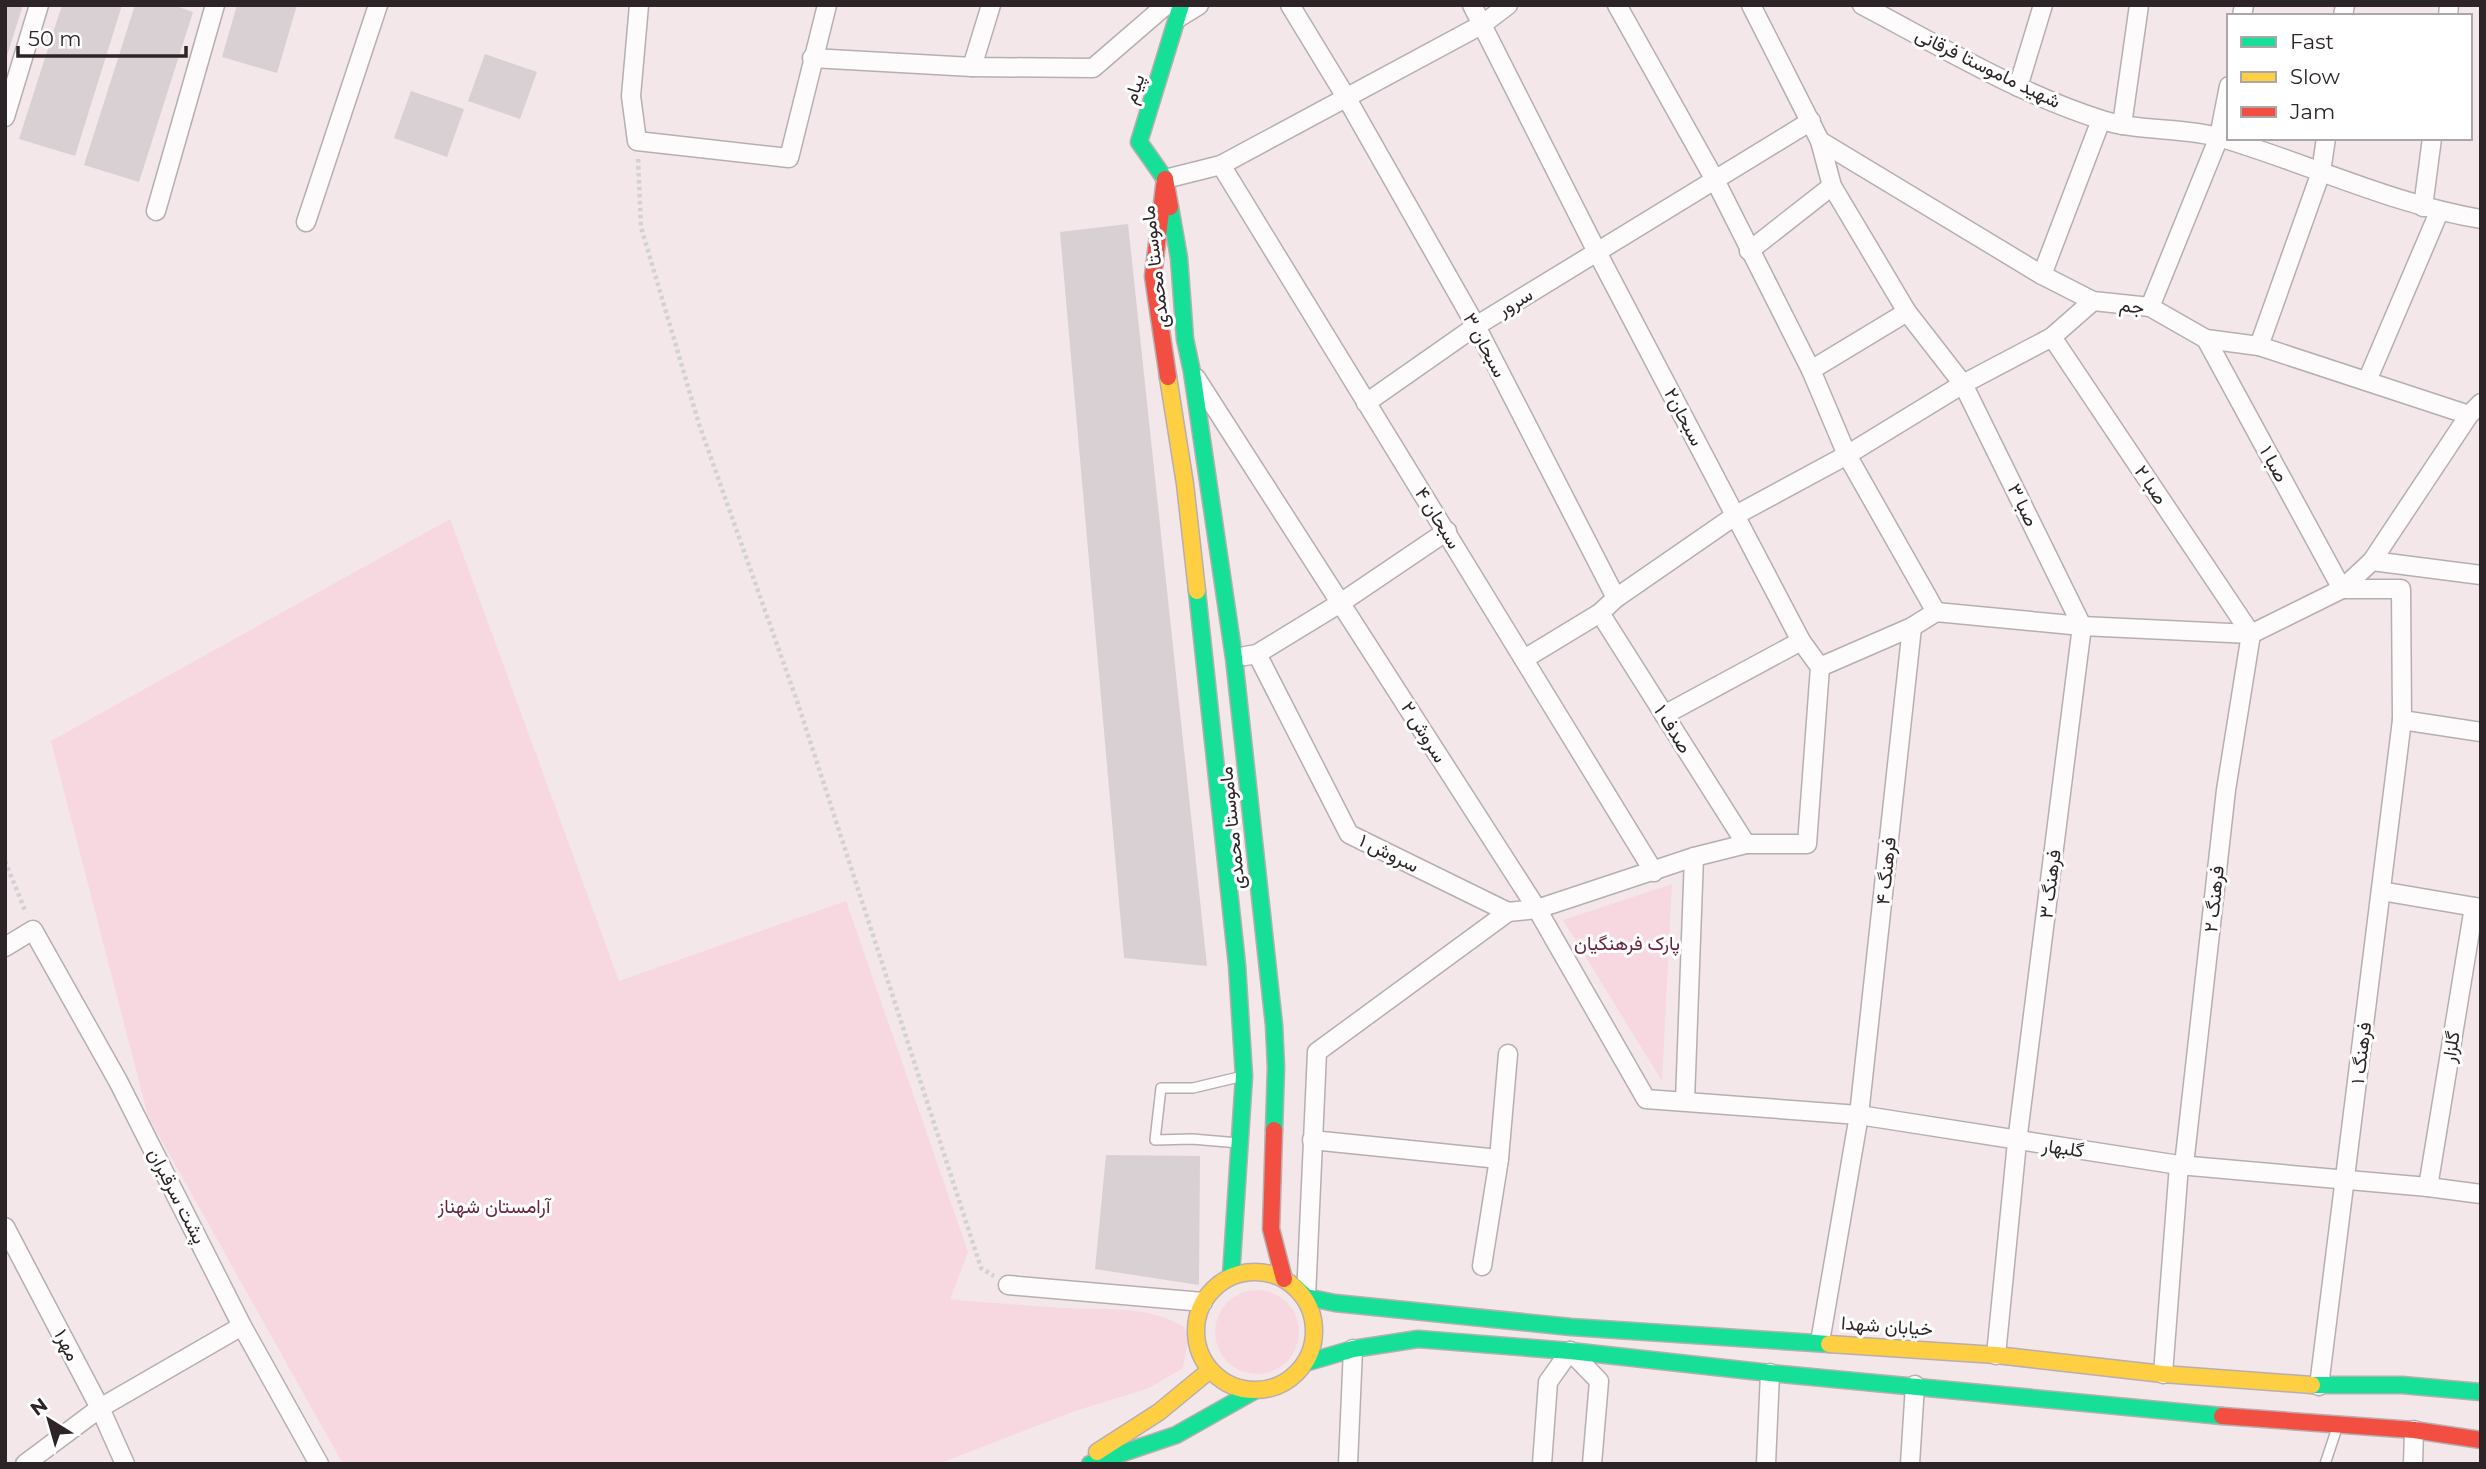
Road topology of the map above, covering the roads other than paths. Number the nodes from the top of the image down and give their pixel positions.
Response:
1 (39, 5) edge
2 (215, 5) edge
3 (378, 5) edge
4 (639, 5) edge
5 (827, 5) edge
6 (991, 5) edge
7 (1199, 5) edge
8 (1290, 5) edge
9 (1472, 5) edge
10 (1508, 5) edge
11 (1617, 5) edge
12 (1751, 5) edge
13 (1862, 5) edge
14 (2043, 5) edge
15 (2139, 5) edge
16 (1175, 10) edge
17 (1483, 24) junction
18 (812, 58) junction
19 (972, 67) junction
20 (2018, 87) junction
21 (8, 94) edge
22 (2227, 96) edge
23 (1346, 97) junction
24 (5, 117) edge
25 (2101, 120) junction
26 (1811, 121) junction
27 (2122, 125) junction
28 (2219, 137) junction
29 (2227, 140) edge
30 (2228, 140) edge
31 (2326, 140) edge
32 (2432, 140) edge
33 (1820, 141) junction
34 (1221, 165) junction
35 (2321, 172) junction
36 (1166, 179) junction
37 (1715, 180) junction
38 (1832, 186) junction
39 (2431, 209) junction
40 (156, 211) dead end
41 (2481, 219) edge
42 (306, 222) dead end
43 (1749, 251) junction
44 (1597, 252) junction
45 (2042, 275) junction
46 (2092, 301) junction
47 (2150, 307) junction
48 (1908, 312) junction
49 (1476, 326) junction
50 (2052, 337) junction
51 (2206, 338) junction
52 (2259, 346) junction
53 (1811, 370) junction
54 (1192, 372) junction
55 (2367, 381) junction
56 (1963, 384) junction
57 (1366, 403) junction
58 (2475, 409) edge
59 (1847, 455) junction
60 (1736, 515) junction
61 (1447, 531) junction
62 (2372, 561) junction
63 (2481, 575) edge
64 (2343, 589) junction
65 (1616, 598) junction
66 (1342, 602) junction
67 (1936, 612) junction
68 (1600, 613) junction
69 (2082, 626) junction
70 (1912, 627) junction
71 (2251, 634) junction
72 (1801, 641) junction
73 (1258, 654) junction
74 (1234, 658) junction
75 (1524, 659) junction
76 (1820, 667) junction
77 (1664, 715) junction
78 (2402, 720) junction
79 (2481, 732) edge
80 (1746, 844) junction
81 (1694, 858) junction
82 (1654, 872) junction
83 (2381, 891) junction
84 (2478, 908) edge
85 (1537, 909) junction
86 (1508, 912) junction
87 (5, 947) edge
88 (1508, 1054) dead end
89 (1244, 1076) junction
90 (1646, 1098) joint
91 (1685, 1101) junction
92 (1859, 1115) junction
93 (1312, 1140) junction
94 (2017, 1142) junction
95 (1241, 1143) junction
96 (1499, 1158) junction
97 (2182, 1165) junction
98 (2346, 1180) junction
99 (2428, 1187) junction
100 (2481, 1194) edge
101 (5, 1227) edge
102 (1482, 1266) dead end
103 (1231, 1276) junction
104 (1008, 1285) road end
105 (1295, 1287) junction
106 (1203, 1302) junction
107 (242, 1326) junction
108 (1571, 1327) junction
109 (1820, 1342) junction
110 (1353, 1349) junction
111 (1570, 1351) junction
112 (1996, 1354) junction
113 (1305, 1363) junction
114 (1210, 1370) junction
115 (1770, 1373) junction
116 (2162, 1374) junction
117 (1915, 1385) junction
118 (2319, 1386) junction
119 (1254, 1391) junction
120 (2481, 1392) edge
121 (100, 1408) junction
122 (2338, 1425) junction
123 (2414, 1430) junction
124 (2481, 1440) edge
125 (24, 1464) edge
126 (125, 1464) edge
127 (319, 1464) edge
128 (1079, 1464) edge
129 (1090, 1464) edge
130 (1349, 1464) edge
131 (1542, 1464) edge
132 (1592, 1464) edge
133 (1766, 1464) edge
134 (1910, 1464) edge
135 (2325, 1464) edge
136 (2413, 1464) edge

1 - 21 street
2 - 40 street
3 - 42 street
4 - 18 street
5 - 18 street
6 - 19 street
7 - 16 street
8 - 23 street, سبحان ۳
9 - 17 street, سبحان۲
10 - 17 street
11 - 37 street
12 - 26 street, صبا ۳
13 - 20 street, شهید ماموستا فرقانی
14 - 20 street
15 - 27 street
16 - 19 street
16 - 36 main road, پیام
17 - 23 street
17 - 44 street, سبحان۲
18 - 19 street
20 - 25 street, شهید ماموستا فرقانی
21 - 24 street
22 - 28 street
23 - 34 street
23 - 49 street, سبحان ۳
25 - 27 street, شهید ماموستا فرقانی
25 - 45 street
26 - 33 street, صبا ۳
26 - 37 street, سرور
27 - 28 street, شهید ماموستا فرقانی
28 - 29 street, شهید ماموستا فرقانی
28 - 47 street
30 - 35 street, شهید ماموستا فرقانی
31 - 35 street
32 - 39 street
33 - 38 street, صبا ۳
33 - 45 street, جم
34 - 36 street
34 - 57 street, سبحان ۴
35 - 39 street, شهید ماموستا فرقانی
35 - 52 street
36 - 54 main road, ماموستا محمدی
36 - 89 main road, ماموستا محمدی
37 - 43 street
37 - 44 street, سرور
38 - 43 street
38 - 48 street, صبا ۳
39 - 41 street, شهید ماموستا فرقانی
39 - 55 street
43 - 53 street
44 - 49 street, سرور
44 - 60 street, سبحان۲
45 - 46 street, جم
46 - 47 street, جم
46 - 50 street
47 - 51 street, جم
48 - 53 street
48 - 56 street, صبا ۳
49 - 57 street, سرور
49 - 65 street, سبحان ۳
50 - 56 street
50 - 71 street, صبا ۲
51 - 52 street, جم
51 - 64 street, صبا ۱
52 - 55 street, جم
53 - 59 street
54 - 66 street, سروش ۲
54 - 74 main road, ماموستا محمدی
55 - 58 street, جم
56 - 59 street
56 - 69 street, صبا ۳
57 - 61 street, سبحان ۴
58 - 62 street
59 - 60 street
59 - 67 street
60 - 65 street
60 - 72 street, سبحان۲
61 - 66 street
61 - 75 street, سبحان ۴
62 - 63 street
62 - 64 street
64 - 71 street
64 - 78 street, فرهنگ ۱
65 - 68 street
66 - 73 street
66 - 85 street, سروش ۲
67 - 69 street
67 - 70 street
68 - 75 street
68 - 77 street, صدف ۱
69 - 71 street
69 - 94 street, فرهنگ ۳
70 - 76 street
70 - 92 street, فرهنگ ۴
71 - 97 street, فرهنگ ۲
72 - 76 street, سبحان۲
72 - 77 street
73 - 74 street
73 - 86 street, سروش ۱
74 - 105 main road, ماموستا محمدی
75 - 82 street, سبحان ۴
76 - 80 street
77 - 80 street, صدف ۱
78 - 79 street
78 - 83 street, فرهنگ ۱
80 - 81 street
81 - 82 street
81 - 91 street
82 - 85 street
83 - 84 street
83 - 98 street, فرهنگ ۱
84 - 99 street, گلزار
85 - 86 street
85 - 90 street, سروش ۲
86 - 93 street
87 - 107 street, پشت سرقبران
88 - 96 street
89 - 95 main road, ماموستا محمدی
89 - 95 lane
90 - 91 street, گلبهار
91 - 92 street, گلبهار
92 - 94 street, گلبهار
92 - 109 street, فرهنگ ۴
93 - 96 street
93 - 105 street
94 - 97 street, گلبهار
94 - 112 street, فرهنگ ۳
95 - 103 main road, ماموستا محمدی
96 - 102 street
97 - 98 street, گلبهار
97 - 116 street, فرهنگ ۲
98 - 99 street, گلبهار
98 - 118 street, فرهنگ ۱
99 - 100 street, گلبهار
101 - 121 street, مهر۱
103 - 105 main road
103 - 106 main road
104 - 106 street
105 - 108 main road, خیابان شهدا
105 - 113 main road
106 - 114 main road
107 - 121 street
107 - 127 street, پشت سرقبران
108 - 109 main road, خیابان شهدا
108 - 111 street
109 - 112 main road, خیابان شهدا
110 - 111 main road
110 - 113 main road
110 - 130 street
111 - 115 main road
111 - 131 street
111 - 132 street
112 - 116 main road, خیابان شهدا
113 - 119 main road
114 - 119 main road
114 - 128 main road
115 - 117 main road
115 - 133 street
116 - 118 main road, خیابان شهدا
117 - 122 main road
117 - 134 street
118 - 120 main road, خیابان شهدا
119 - 129 main road
121 - 125 street
121 - 126 street, مهر۱
122 - 123 main road
122 - 135 lane
123 - 124 main road
123 - 136 street

